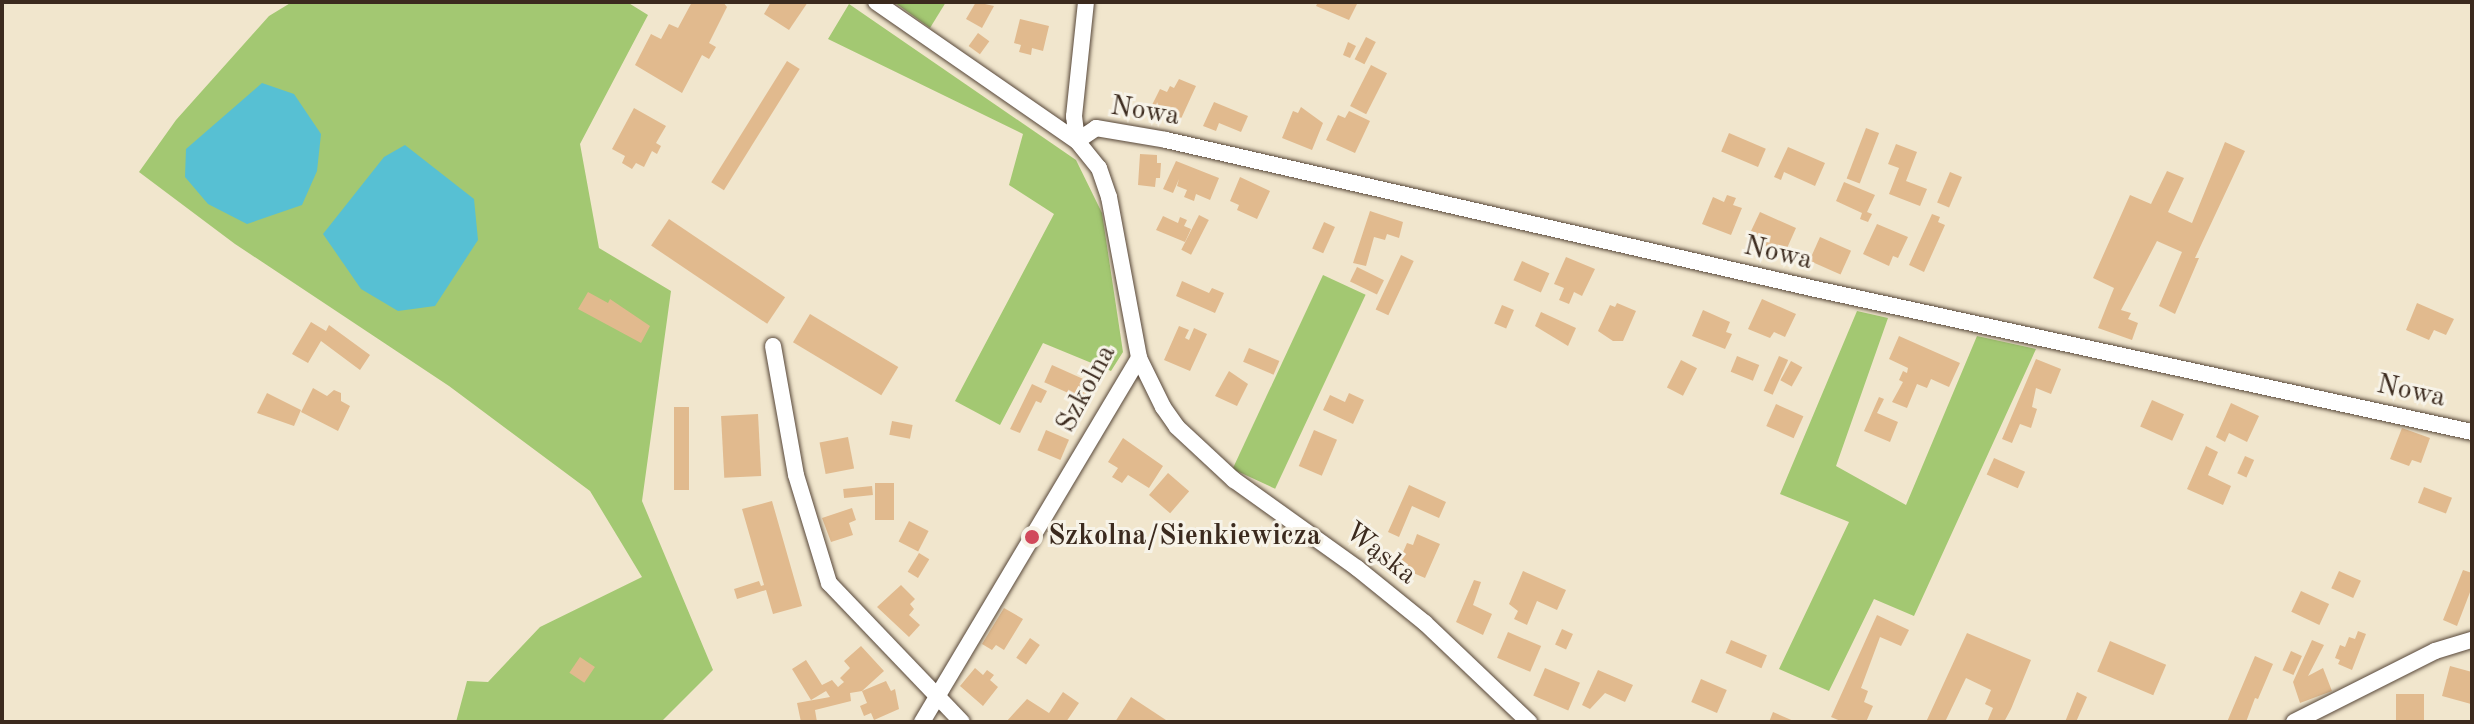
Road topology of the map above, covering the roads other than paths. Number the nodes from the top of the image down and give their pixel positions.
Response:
1 (876, 2) edge
2 (1086, 2) edge
3 (1077, 141) junction
4 (773, 346) dead end
5 (1139, 358) junction
6 (2472, 432) edge
7 (2472, 640) edge
8 (936, 697) junction
9 (922, 722) edge
10 (962, 722) edge
11 (1529, 722) edge
12 (2294, 722) edge

1 - 3 street, Szkolna
2 - 3 street
3 - 5 street, Szkolna
3 - 6 street, Nowa
4 - 8 street
5 - 8 street, Szkolna
5 - 11 street, Wąska
7 - 12 street
8 - 9 street, Szkolna
8 - 10 street

